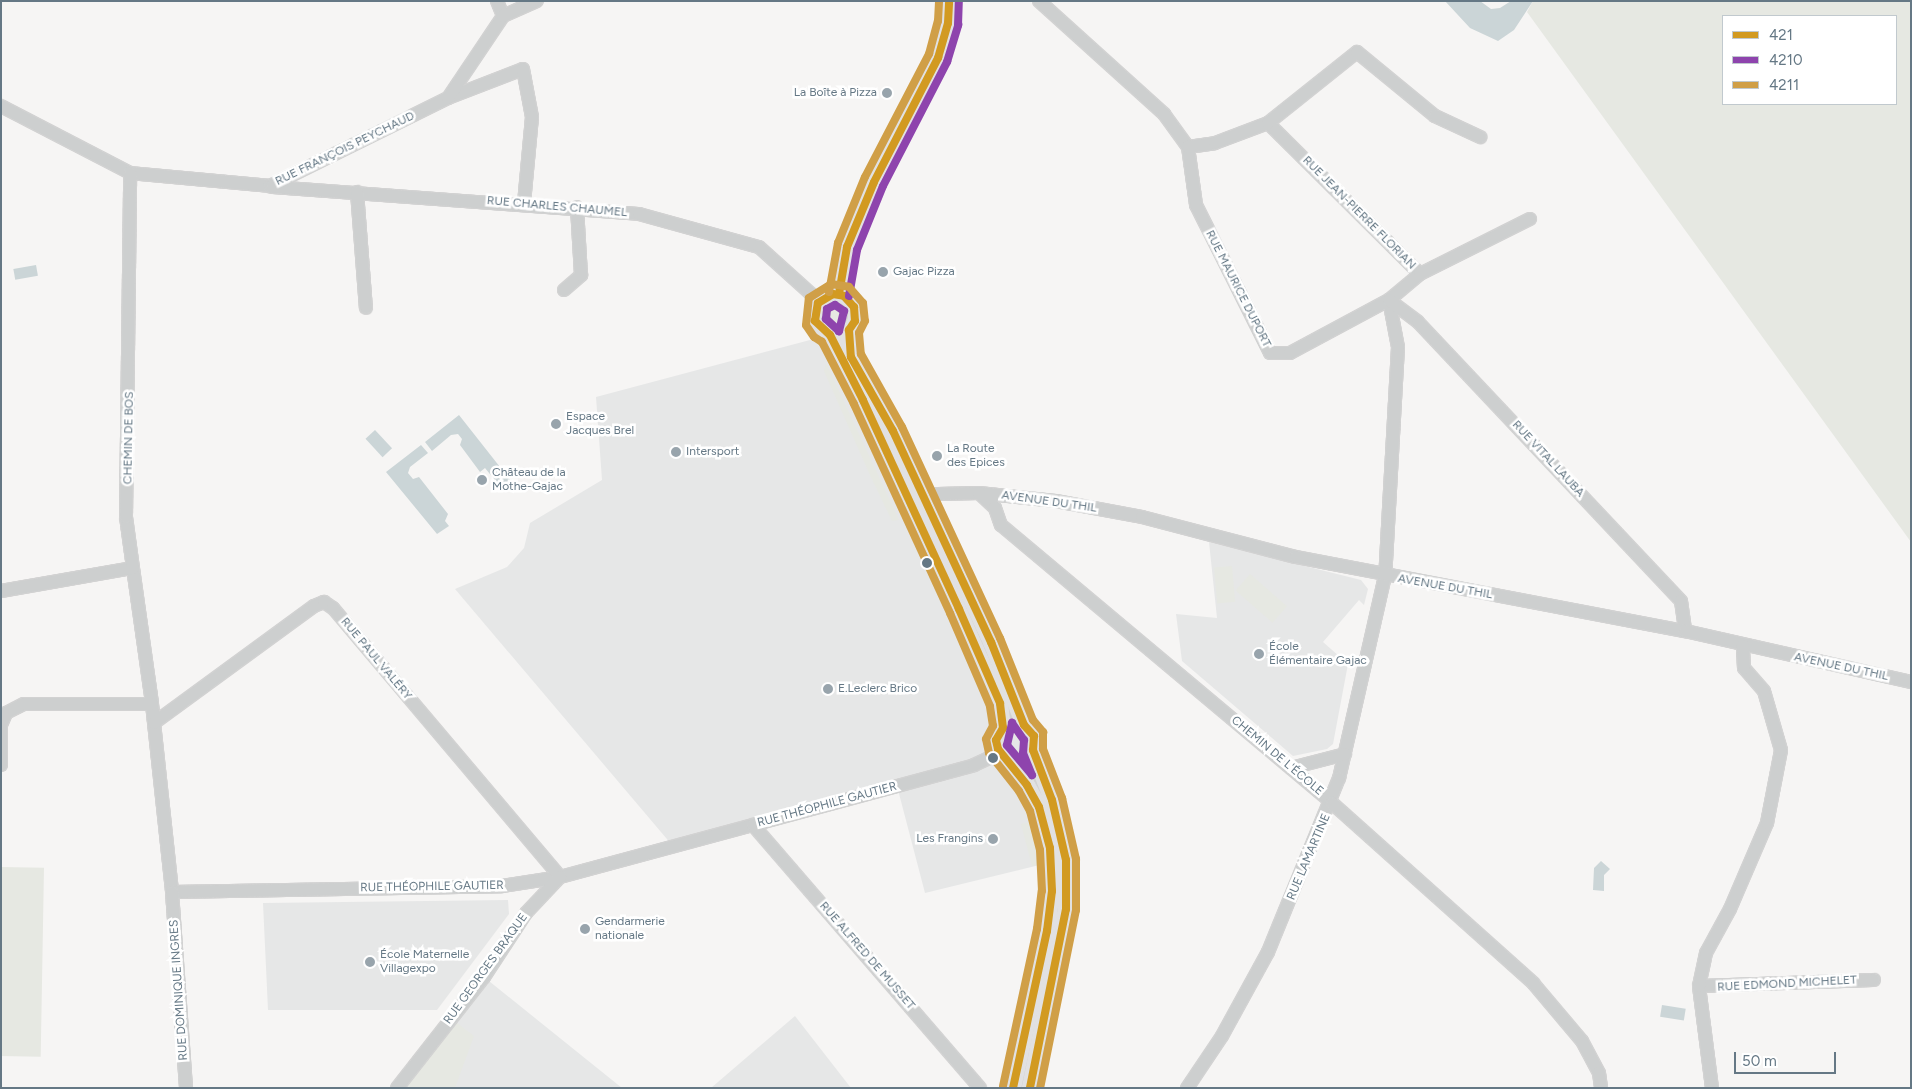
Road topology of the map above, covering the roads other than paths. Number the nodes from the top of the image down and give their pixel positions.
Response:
1 (497, 1) edge
2 (537, 1) edge
3 (949, 1) edge
4 (1040, 1) edge
5 (503, 16) junction
6 (448, 98) junction
7 (1, 106) edge
8 (1268, 124) junction
9 (1480, 137) dead end
10 (1188, 147) junction
11 (130, 174) junction
12 (270, 186) junction
13 (357, 192) junction
14 (524, 203) junction
15 (577, 207) junction
16 (1530, 219) dead end
17 (1420, 274) junction
18 (564, 290) dead end
19 (839, 294) junction
20 (1389, 300) junction
21 (819, 301) junction
22 (366, 308) dead end
23 (849, 330) junction
24 (830, 335) junction
25 (978, 493) junction
26 (919, 503) junction
27 (133, 568) junction
28 (1385, 576) junction
29 (1, 591) edge
30 (1685, 631) junction
31 (1743, 646) junction
32 (1911, 682) edge
33 (152, 704) junction
34 (154, 723) junction
35 (1, 725) edge
36 (1024, 725) junction
37 (1003, 728) junction
38 (1033, 750) junction
39 (1345, 754) junction
40 (1005, 757) junction
41 (1, 765) edge
42 (1291, 768) junction
43 (1332, 803) junction
44 (753, 825) junction
45 (560, 877) junction
46 (172, 892) junction
47 (1874, 980) dead end
48 (1699, 986) junction
49 (186, 1088) edge
50 (397, 1088) edge
51 (980, 1088) edge
52 (1013, 1088) edge
53 (1030, 1088) edge
54 (1187, 1088) edge
55 (1601, 1088) edge
56 (1712, 1088) edge

1 - 5 street
2 - 5 street
3 - 19 main road
4 - 10 street, RUE MAURICE DUPORT
5 - 6 street, RUE FRANÇOIS PEYCHAUD
6 - 12 street, RUE FRANÇOIS PEYCHAUD
6 - 14 street
7 - 11 street, RUE FRANÇOIS PEYCHAUD
8 - 9 street
8 - 10 street
8 - 17 street, RUE JEAN-PIERRE FLORIAN
10 - 20 street, RUE MAURICE DUPORT
11 - 12 street, RUE FRANÇOIS PEYCHAUD
11 - 27 street, CHEMIN DE BOS
12 - 13 street, RUE CHARLES CHAUMEL
13 - 14 street, RUE CHARLES CHAUMEL
13 - 22 street
14 - 15 street, RUE CHARLES CHAUMEL
15 - 18 street
15 - 21 street, RUE CHARLES CHAUMEL
16 - 17 street
17 - 20 street, RUE JEAN-PIERRE FLORIAN
19 - 21 main road
19 - 23 main road
20 - 28 street
20 - 30 street, RUE VITAL LAUBA
21 - 24 main road
23 - 24 main road
23 - 26 main road
24 - 26 main road
25 - 26 street
25 - 28 street, AVENUE DU THIL
25 - 42 street, CHEMIN DE L'ÉCOLE
26 - 36 main road
26 - 37 main road
27 - 29 street
27 - 33 street
28 - 30 street, AVENUE DU THIL
28 - 39 street, RUE LAMARTINE
30 - 31 street, AVENUE DU THIL
31 - 32 street, AVENUE DU THIL
31 - 48 street
33 - 34 street
33 - 35 street
34 - 45 street, RUE PAUL VALÉRY
34 - 46 street
35 - 41 street
36 - 37 main road
36 - 38 main road
37 - 40 main road
38 - 40 main road
38 - 53 main road
39 - 42 street
39 - 43 street, RUE LAMARTINE
40 - 44 street, RUE THÉOPHILE GAUTIER
40 - 52 main road
42 - 43 street, CHEMIN DE L'ÉCOLE
43 - 54 street, RUE LAMARTINE
43 - 55 street, CHEMIN DE L'ÉCOLE
44 - 45 street, RUE THÉOPHILE GAUTIER
44 - 51 street, RUE ALFRED DE MUSSET
45 - 46 street, RUE THÉOPHILE GAUTIER
45 - 50 street, RUE GEORGES BRAQUE
46 - 49 street, RUE DOMINIQUE INGRES
47 - 48 street, RUE EDMOND MICHELET
48 - 56 street

